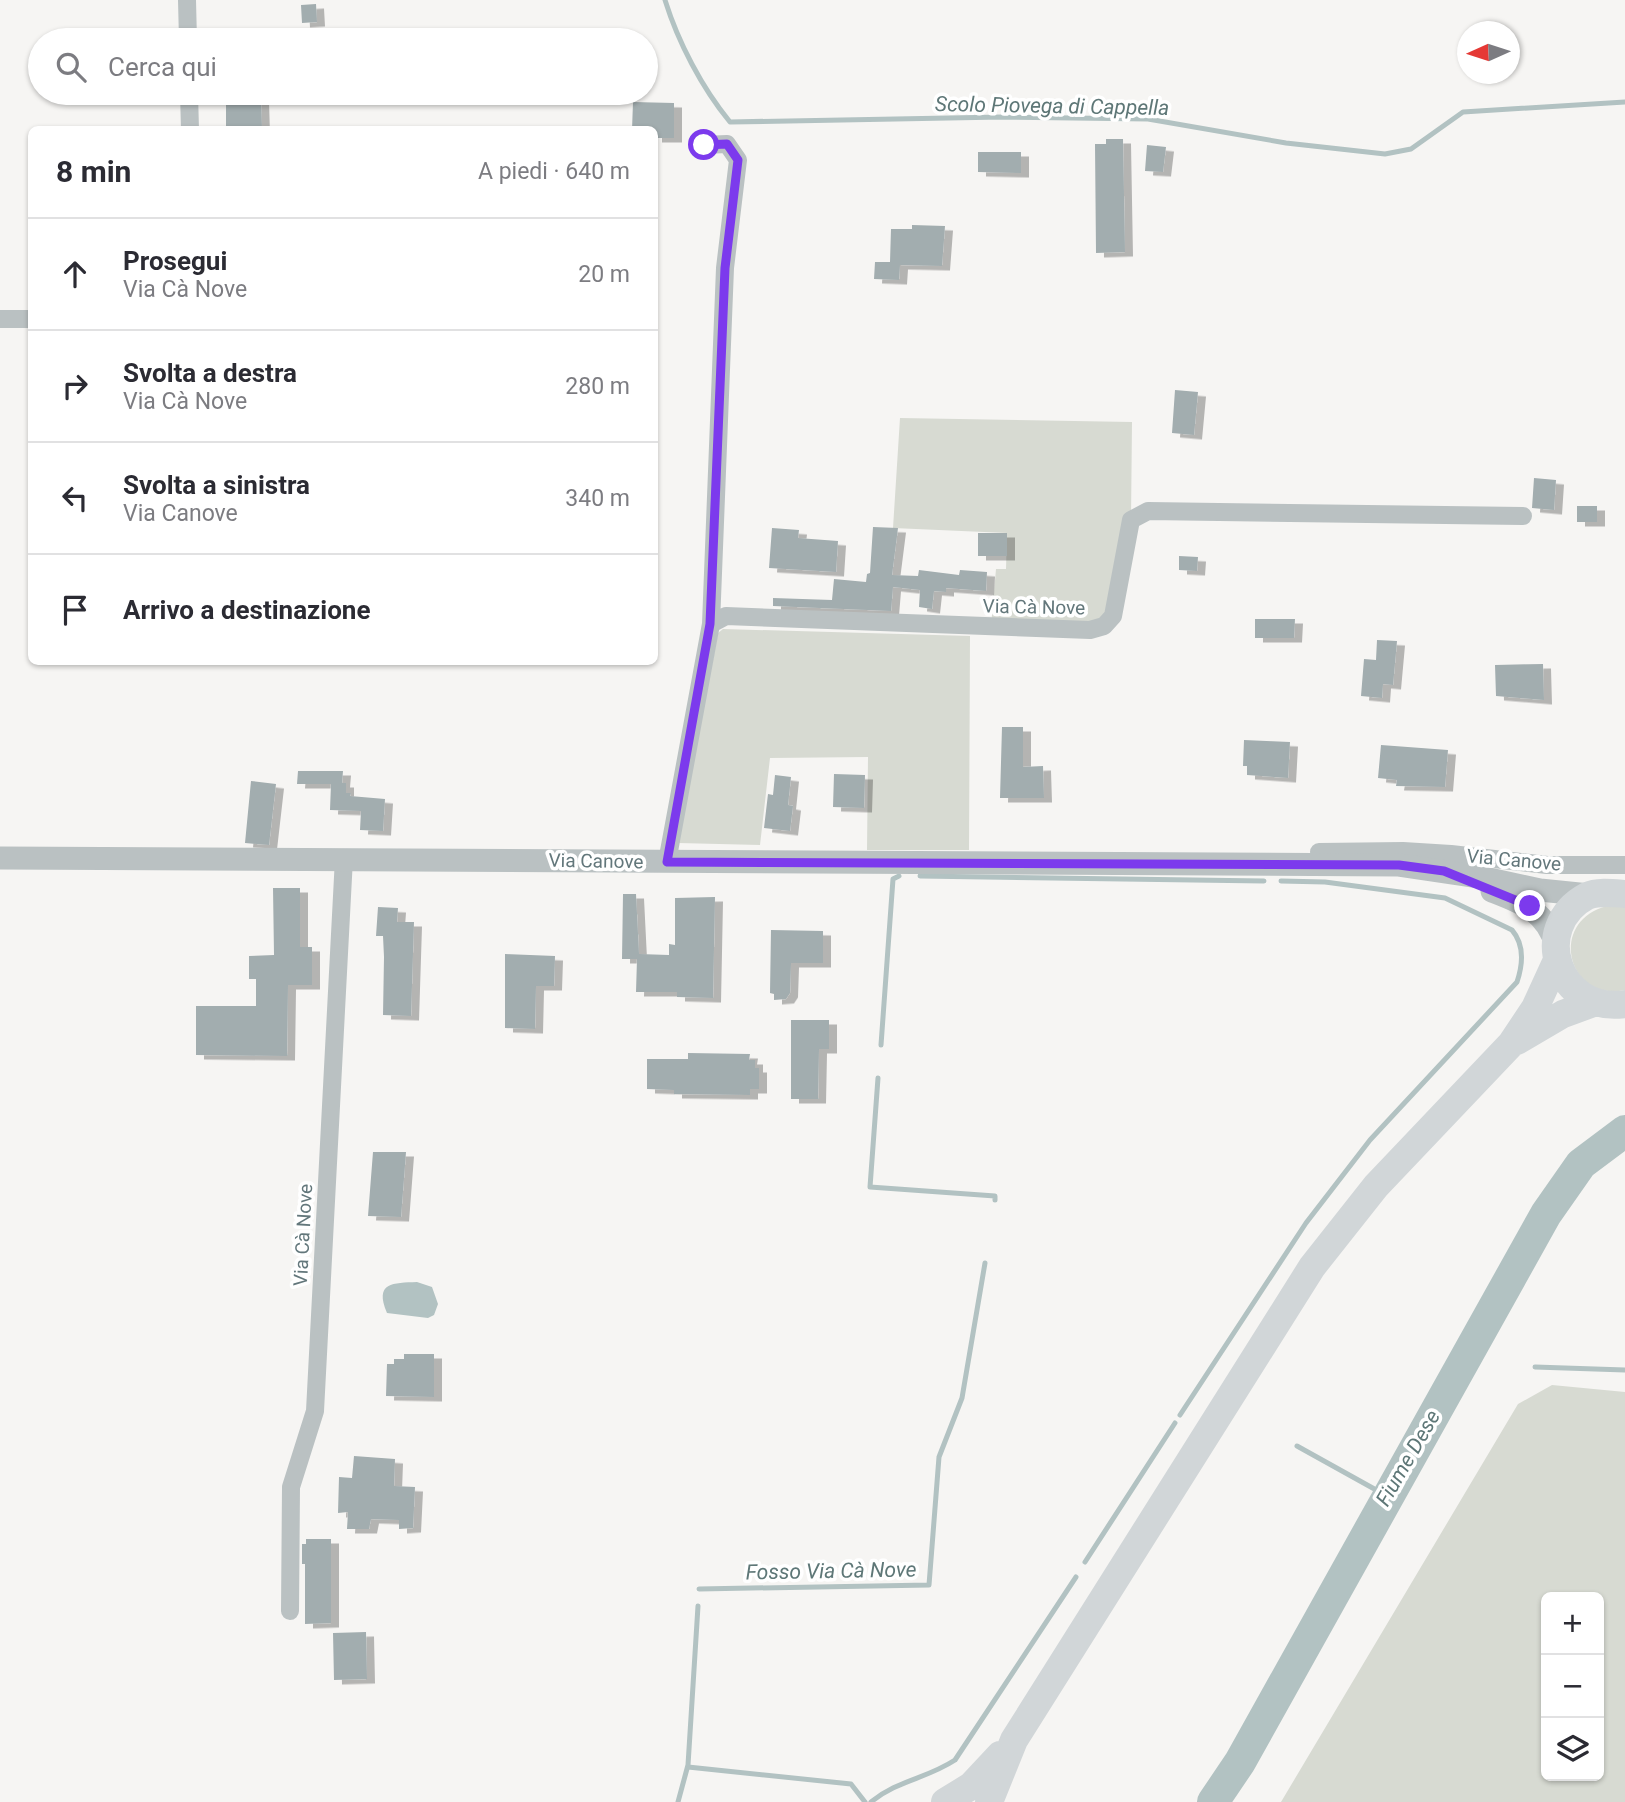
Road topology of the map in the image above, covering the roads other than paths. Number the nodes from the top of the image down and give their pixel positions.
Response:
1 (187, 0) edge
2 (188, 28) edge
3 (189, 105) edge
4 (190, 126) edge
5 (704, 145) dead end
6 (0, 319) edge
7 (28, 319) edge
8 (1523, 516) dead end
9 (710, 624) junction
10 (1319, 852) dead end
11 (0, 858) edge
12 (344, 858) junction
13 (667, 862) junction
14 (1625, 865) edge
15 (1444, 871) junction
16 (1625, 894) edge
17 (1589, 895) junction
18 (1556, 953) junction
19 (1593, 1003) junction
20 (1625, 1003) edge
21 (1511, 1044) junction
22 (290, 1611) dead end
23 (1014, 1740) junction
24 (945, 1802) edge
25 (989, 1802) edge

1 - 2 street
3 - 4 street
5 - 9 street
6 - 7 street
8 - 9 street, Via Cà Nove
9 - 13 street
10 - 14 street, Via Canove
11 - 12 street, Via Canove
12 - 13 street, Via Canove
12 - 22 street, Via Cà Nove
13 - 15 street, Via Canove
15 - 17 street, Via Canove
15 - 18 street, Via Canove
16 - 17 main road
17 - 18 main road
18 - 19 main road
18 - 21 main road
19 - 20 main road
19 - 21 main road
21 - 23 main road
23 - 24 main road
23 - 25 main road

